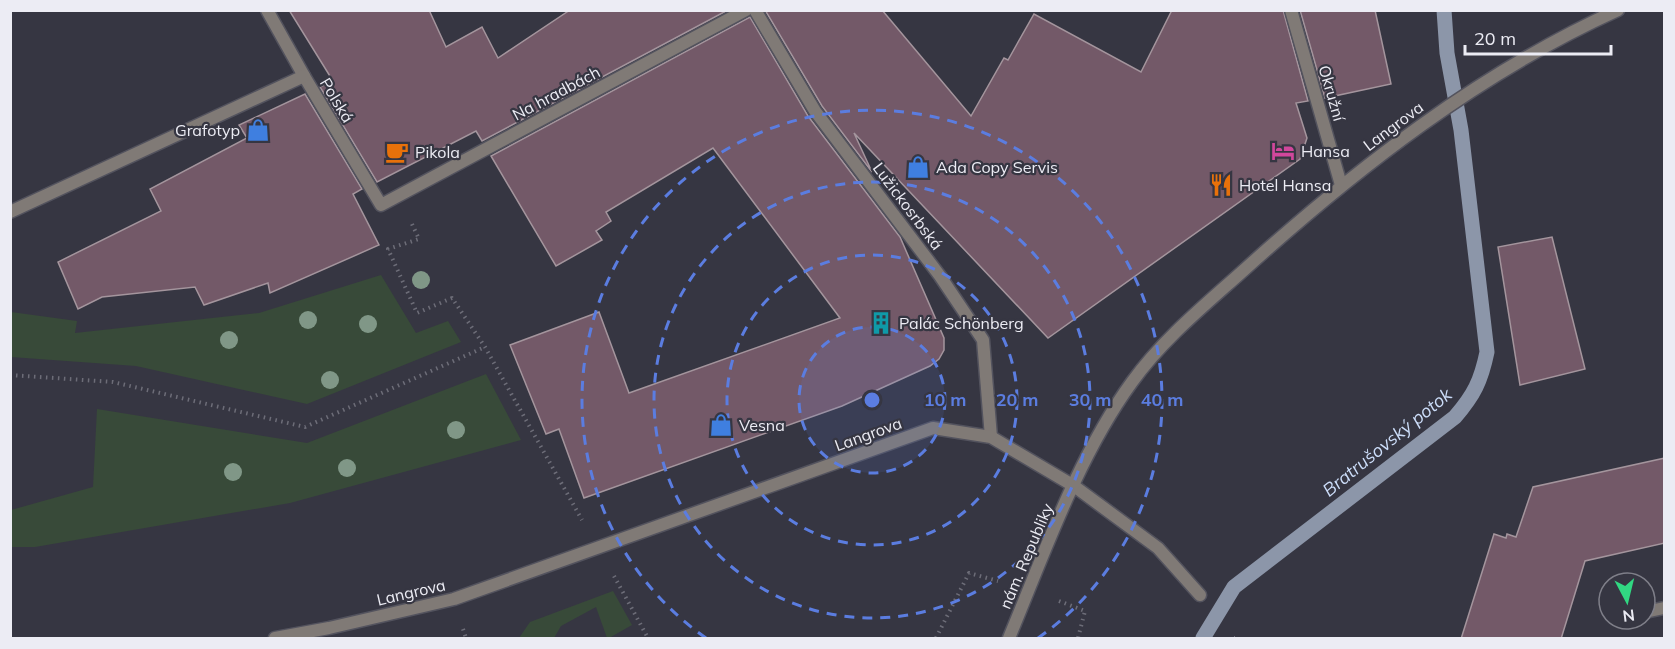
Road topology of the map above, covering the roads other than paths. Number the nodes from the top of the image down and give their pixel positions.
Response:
1 (267, 10) edge
2 (746, 10) edge
3 (755, 10) edge
4 (1291, 10) edge
5 (1618, 10) edge
6 (303, 76) junction
7 (1341, 185) junction
8 (381, 205) joint
9 (10, 212) edge
10 (991, 437) junction
11 (1074, 486) junction
12 (1200, 595) dead end
13 (275, 639) edge
14 (1009, 639) edge

1 - 6 street, Polská
2 - 8 street, Na hradbách
3 - 10 street, Lužickosrbská
4 - 7 street, Okružní
5 - 7 street, Langrova
6 - 8 street, Polská
6 - 9 street
7 - 11 street, Langrova
10 - 11 street, Langrova
10 - 13 street, Langrova
11 - 12 street
11 - 14 street, nám. Republiky

